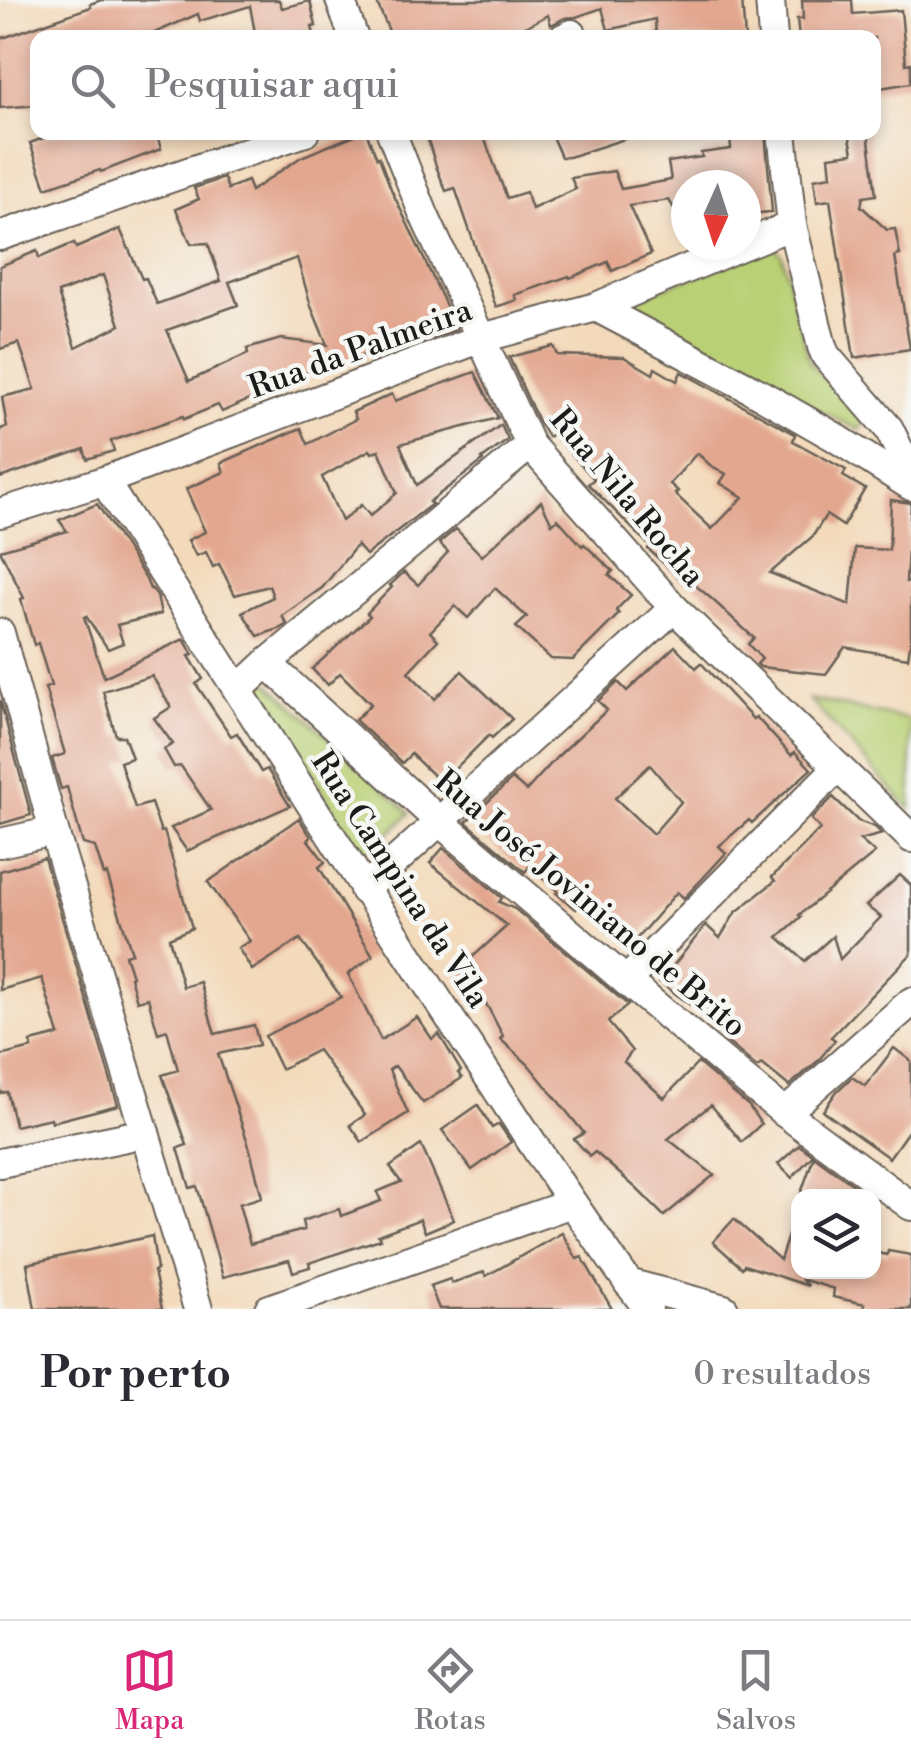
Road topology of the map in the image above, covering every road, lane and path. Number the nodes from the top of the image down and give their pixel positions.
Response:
1 (340, 0) edge
2 (770, 0) edge
3 (351, 30) edge
4 (772, 30) edge
5 (282, 140) edge
6 (394, 140) edge
7 (783, 140) edge
8 (792, 224) junction
9 (0, 236) edge
10 (761, 237) edge
11 (707, 260) edge
12 (596, 307) junction
13 (482, 338) junction
14 (530, 445) junction
15 (911, 475) edge
16 (104, 481) junction
17 (911, 486) edge
18 (0, 513) edge
19 (674, 608) junction
20 (1, 638) edge
21 (266, 663) junction
22 (238, 689) junction
23 (838, 768) junction
24 (440, 822) junction
25 (54, 832) junction
26 (911, 838) edge
27 (0, 843) edge
28 (364, 890) junction
29 (626, 981) junction
30 (911, 1002) edge
31 (786, 1113) junction
32 (145, 1133) junction
33 (0, 1164) edge
34 (572, 1203) junction
35 (911, 1206) edge
36 (628, 1282) junction
37 (198, 1309) edge
38 (269, 1309) edge
39 (648, 1309) edge
40 (724, 1309) edge

1 - 3 street
2 - 4 street
5 - 9 street
6 - 13 street, Rua Nila Rocha
7 - 8 street
8 - 10 street, Rua da Palmeira
8 - 15 street
11 - 12 street, Rua da Palmeira
12 - 13 street, Rua da Palmeira
12 - 17 street
13 - 14 street, Rua Nila Rocha
13 - 16 street, Rua da Palmeira
14 - 19 street, Rua Nila Rocha
14 - 21 street
16 - 18 street, Rua da Palmeira
16 - 22 street, Rua Campina da Vila
19 - 23 street, Rua Nila Rocha
19 - 24 street
20 - 25 street
21 - 22 street
21 - 24 street, Rua José Joviniano de Brito
22 - 28 street, Rua Campina da Vila
23 - 26 street, Rua Nila Rocha
23 - 29 street
24 - 28 street
24 - 29 street, Rua José Joviniano de Brito
25 - 27 street
25 - 32 street
28 - 34 street, Rua Campina da Vila
29 - 31 street, Rua José Joviniano de Brito
30 - 31 street
31 - 35 street, Rua José Joviniano de Brito
32 - 33 street
32 - 37 street
34 - 36 street, Rua Campina da Vila
34 - 38 street
36 - 39 street, Rua Campina da Vila
36 - 40 street

